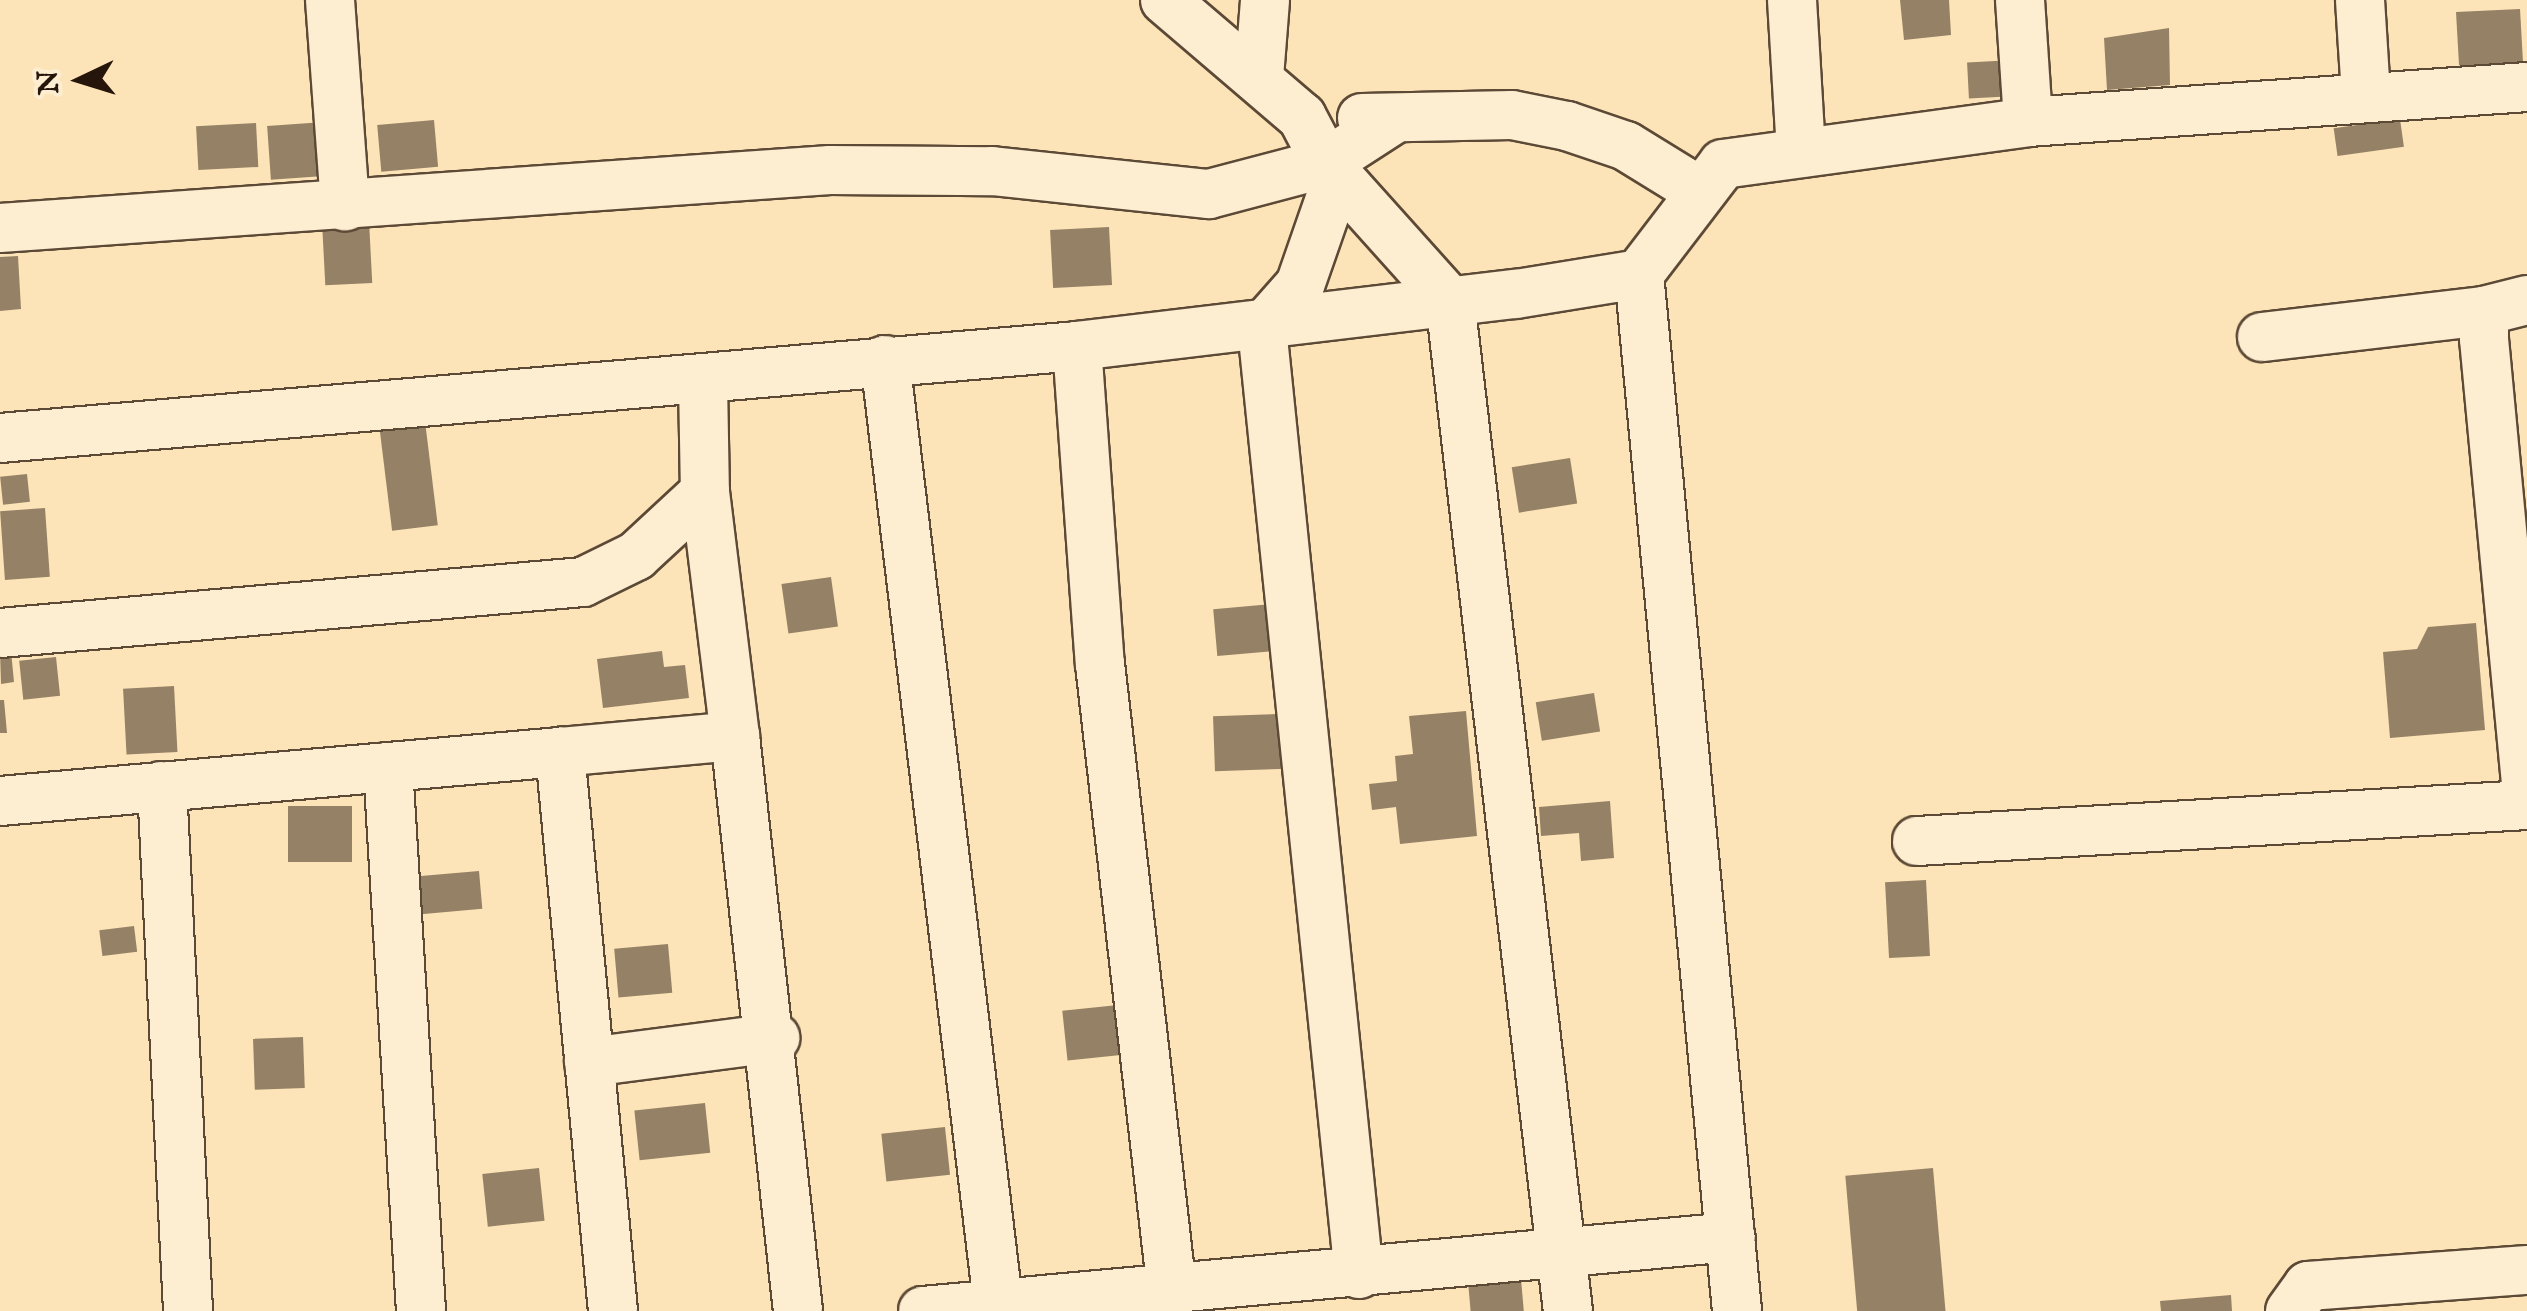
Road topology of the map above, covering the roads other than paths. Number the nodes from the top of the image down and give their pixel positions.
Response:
1 (330, 0) edge
2 (1165, 0) edge
3 (1265, 0) edge
4 (1792, 0) edge
5 (2020, 0) edge
6 (2360, 0) edge
7 (1259, 77) junction
8 (2527, 87) edge
9 (2366, 96) junction
10 (1302, 117) junction
11 (1394, 119) junction
12 (2028, 122) junction
13 (1801, 153) junction
14 (1332, 170) junction
15 (1696, 189) junction
16 (345, 206) junction
17 (0, 228) edge
18 (1639, 274) junction
19 (1450, 301) junction
20 (2506, 306) edge
21 (1262, 328) junction
22 (2262, 337) dead end
23 (1077, 346) junction
24 (885, 360) junction
25 (703, 381) junction
26 (0, 438) edge
27 (705, 492) junction
28 (0, 634) edge
29 (736, 736) junction
30 (560, 752) junction
31 (388, 767) junction
32 (2526, 775) edge
33 (162, 786) junction
34 (2527, 792) edge
35 (0, 801) edge
36 (2527, 805) edge
37 (1918, 841) dead end
38 (774, 1038) junction
39 (589, 1062) junction
40 (1732, 1237) junction
41 (1560, 1250) junction
42 (2527, 1270) edge
43 (1359, 1274) junction
44 (1171, 1282) junction
45 (1000, 1308) edge
46 (188, 1311) edge
47 (421, 1311) edge
48 (613, 1311) edge
49 (798, 1311) edge
50 (923, 1311) edge
51 (1568, 1311) edge
52 (1737, 1311) edge
53 (2290, 1311) edge

1 - 16 street
2 - 7 street
3 - 7 street
4 - 13 street
5 - 12 street
6 - 9 street
7 - 10 street
8 - 9 street
9 - 12 street
10 - 11 street
10 - 14 street
11 - 14 street
11 - 15 street
12 - 13 street
13 - 15 street
14 - 16 street
14 - 19 street
14 - 21 street
15 - 18 street
16 - 17 street
18 - 19 street
18 - 40 street
19 - 21 street
19 - 41 street
20 - 22 street
20 - 32 street
21 - 23 street
21 - 43 street
23 - 24 street
23 - 44 street
24 - 25 street
24 - 45 street
25 - 26 street
25 - 27 street
27 - 28 street
27 - 29 street
29 - 30 street
29 - 38 street
30 - 31 street
30 - 39 street
31 - 33 street
31 - 47 street
32 - 34 street
33 - 35 street
33 - 46 street
36 - 37 street
38 - 39 street
38 - 49 street
39 - 48 street
40 - 41 street
40 - 52 street
41 - 43 street
41 - 51 street
42 - 53 street
43 - 44 street
44 - 45 street
45 - 50 street

